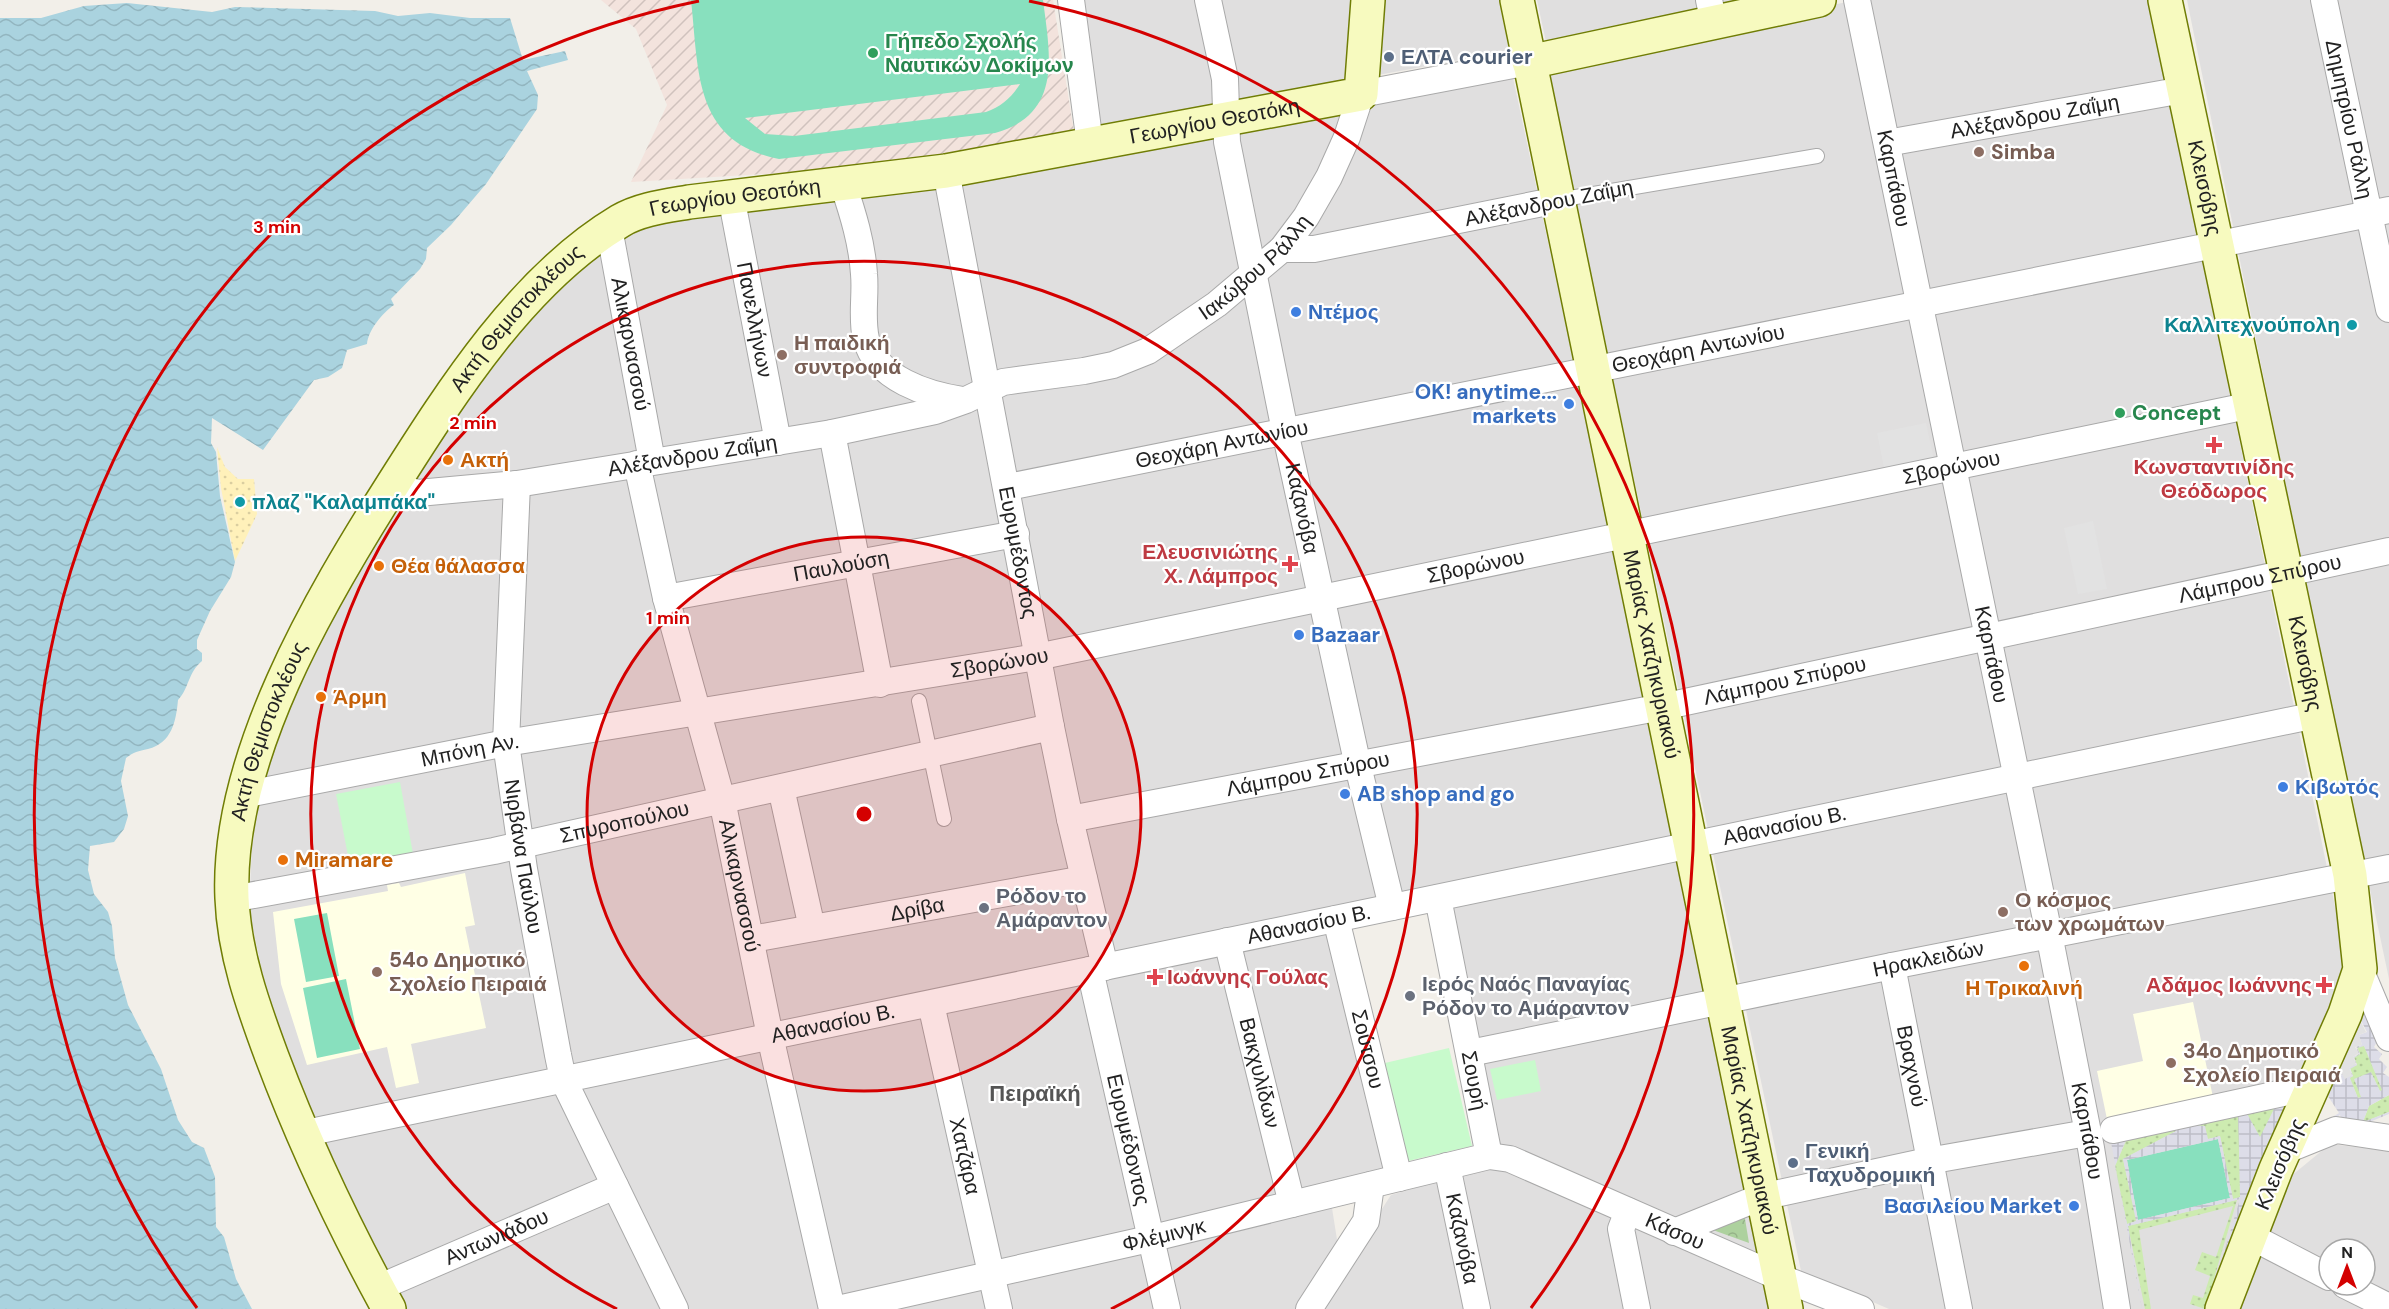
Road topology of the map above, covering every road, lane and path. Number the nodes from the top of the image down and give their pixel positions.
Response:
1 (1071, 0) edge
2 (1208, 0) edge
3 (1368, 0) edge
4 (1516, 0) edge
5 (1819, 0) edge
6 (1857, 0) edge
7 (2165, 0) edge
8 (2324, 0) edge
9 (1711, 11) edge
10 (1529, 62) junction
11 (2183, 90) junction
12 (1360, 94) junction
13 (1227, 119) junction
14 (1887, 143) junction
15 (1090, 144) junction
16 (1817, 156) dead end
17 (946, 171) junction
18 (843, 184) junction
19 (731, 196) junction
20 (1558, 200) junction
21 (2380, 212) edge
22 (609, 228) junction
23 (2218, 243) junction
24 (1282, 249) junction
25 (1254, 275) junction
26 (1917, 304) junction
27 (2389, 309) edge
28 (1593, 370) junction
29 (989, 387) junction
30 (966, 400) junction
31 (2252, 405) junction
32 (1286, 431) junction
33 (832, 433) junction
34 (778, 442) junction
35 (645, 463) junction
36 (1952, 467) junction
37 (517, 484) junction
38 (392, 486) junction
39 (1008, 487) junction
40 (1016, 534) junction
41 (1627, 535) junction
42 (2389, 550) edge
43 (856, 563) junction
44 (2287, 572) junction
45 (666, 598) junction
46 (1321, 599) junction
47 (1987, 636) junction
48 (1037, 657) junction
49 (880, 684) junction
50 (919, 701) dead end
51 (1662, 707) junction
52 (697, 712) junction
53 (2316, 715) junction
54 (1051, 727) junction
55 (506, 743) junction
56 (930, 754) junction
57 (1358, 766) junction
58 (2017, 778) junction
59 (781, 788) junction
60 (243, 795) junction
61 (722, 801) junction
62 (944, 819) dead end
63 (1070, 819) junction
64 (520, 845) junction
65 (1690, 845) junction
66 (2389, 868) edge
67 (2350, 875) junction
68 (1084, 879) junction
69 (1438, 898) junction
70 (232, 899) junction
71 (1392, 907) junction
72 (1336, 919) junction
73 (812, 928) junction
74 (2049, 934) junction
75 (752, 939) junction
76 (1227, 941) junction
77 (1892, 966) junction
78 (1097, 969) junction
79 (2360, 969) junction
80 (1723, 1002) junction
81 (932, 1004) junction
82 (770, 1036) junction
83 (2389, 1038) edge
84 (1470, 1053) junction
85 (563, 1079) junction
86 (2292, 1091) dead end
87 (2114, 1130) dead end
88 (2087, 1133) junction
89 (2383, 1133) edge
90 (301, 1134) junction
91 (2284, 1151) junction
92 (1490, 1156) junction
93 (1928, 1161) junction
94 (1447, 1166) junction
95 (1399, 1178) junction
96 (1371, 1185) junction
97 (615, 1186) junction
98 (1761, 1197) junction
99 (1292, 1204) junction
100 (1628, 1211) junction
101 (1674, 1232) junction
102 (2250, 1236) junction
103 (1149, 1239) junction
104 (2317, 1271) edge
105 (992, 1274) junction
106 (1779, 1277) junction
107 (2369, 1297) edge
108 (383, 1299) edge
109 (2389, 1307) edge
110 (675, 1309) edge
111 (832, 1309) edge
112 (838, 1309) edge
113 (999, 1309) edge
114 (1167, 1309) edge
115 (1309, 1309) edge
116 (1477, 1309) edge
117 (1637, 1309) edge
118 (1786, 1309) edge
119 (1862, 1309) edge
120 (1959, 1309) edge
121 (2117, 1309) edge
122 (2222, 1309) edge

1 - 15 street
2 - 13 street, Καζανόβα
3 - 12 street, Ιακώβου Ράλλη
4 - 10 street, Μαρίας Χατζηκυριακού
5 - 9 street, Γεωργίου Θεοτόκη
6 - 14 street, Καρπάθου
7 - 11 street, Κλεισόβης
8 - 21 street, Δημητρίου Ράλλη
9 - 10 street, Γεωργίου Θεοτόκη
10 - 12 street, Γεωργίου Θεοτόκη
10 - 20 street, Μαρίας Χατζηκυριακού
11 - 14 street, Αλέξανδρου Ζαΐμη
11 - 23 street, Κλεισόβης
12 - 13 street, Γεωργίου Θεοτόκη
12 - 24 street, Ιακώβου Ράλλη
13 - 15 street, Γεωργίου Θεοτόκη
13 - 25 street, Καζανόβα
14 - 26 street, Καρπάθου
15 - 17 street, Γεωργίου Θεοτόκη
16 - 20 lane, Αλέξανδρου Ζαΐμη
17 - 18 street, Γεωργίου Θεοτόκη
17 - 29 street, Ευρυμέδοντος
18 - 19 street, Γεωργίου Θεοτόκη
18 - 30 street
19 - 22 street, Γεωργίου Θεοτόκη
19 - 34 street, Πανελλήνων
20 - 24 street, Αλέξανδρου Ζαΐμη
20 - 28 street, Μαρίας Χατζηκυριακού
21 - 23 street, Θεοχάρη Αντωνίου
21 - 27 street, Δημητρίου Ράλλη
22 - 35 street, Αλικαρνασσού
22 - 38 street, Ακτή Θεμιστοκλέους
23 - 26 street, Θεοχάρη Αντωνίου
23 - 31 street, Κλεισόβης
24 - 25 street, Ιακώβου Ράλλη
25 - 29 street, Ιακώβου Ράλλη
25 - 32 street, Καζανόβα
26 - 28 street, Θεοχάρη Αντωνίου
26 - 36 street, Καρπάθου
28 - 32 street, Θεοχάρη Αντωνίου
28 - 41 street, Μαρίας Χατζηκυριακού
29 - 30 street, Αλέξανδρου Ζαΐμη
29 - 39 street, Ευρυμέδοντος
30 - 33 street, Αλέξανδρου Ζαΐμη
31 - 36 street, Σβορώνου
31 - 44 street, Κλεισόβης
32 - 39 street, Θεοχάρη Αντωνίου
32 - 46 street, Καζανόβα
33 - 34 street, Αλέξανδρου Ζαΐμη
33 - 43 street
34 - 35 street, Αλέξανδρου Ζαΐμη
35 - 37 street, Αλέξανδρου Ζαΐμη
35 - 45 street, Αλικαρνασσού
36 - 41 street, Σβορώνου
36 - 47 street, Καρπάθου
37 - 38 street, Αλέξανδρου Ζαΐμη
37 - 55 street, Νιρβάνα Παύλου
38 - 60 street, Ακτή Θεμιστοκλέους
39 - 40 street, Ευρυμέδοντος
40 - 43 street, Παυλούση
40 - 48 street, Ευρυμέδοντος
41 - 46 street, Σβορώνου
41 - 51 street, Μαρίας Χατζηκυριακού
42 - 44 street, Λάμπρου Σπύρου
43 - 45 street, Παυλούση
43 - 49 street
44 - 47 street, Λάμπρου Σπύρου
44 - 53 street, Κλεισόβης
45 - 52 street, Αλικαρνασσού
46 - 48 street, Σβορώνου
46 - 57 street, Καζανόβα
47 - 51 street, Λάμπρου Σπύρου
47 - 58 street, Καρπάθου
48 - 49 street, Σβορώνου
48 - 54 street, Ευρυμέδοντος
49 - 52 street, Σβορώνου
50 - 56 lane
51 - 57 street, Λάμπρου Σπύρου
51 - 65 street, Μαρίας Χατζηκυριακού
52 - 55 street, Μπόνη Αν.
52 - 61 street, Αλικαρνασσού
53 - 58 street, Αθανασίου Β.
53 - 67 street, Κλεισόβης
54 - 56 street, Σπυροπούλου
54 - 63 street, Ευρυμέδοντος
55 - 60 street, Μπόνη Αν.
55 - 64 street, Νιρβάνα Παύλου
56 - 59 street, Σπυροπούλου
56 - 62 lane
57 - 63 street, Λάμπρου Σπύρου
57 - 71 street, Καζανόβα
58 - 65 street, Αθανασίου Β.
58 - 74 street, Καρπάθου
59 - 61 street, Σπυροπούλου
59 - 73 street
60 - 70 street, Ακτή Θεμιστοκλέους
61 - 64 street, Σπυροπούλου
61 - 75 street, Αλικαρνασσού
63 - 68 street, Ευρυμέδοντος
64 - 70 street, Σπυροπούλου
64 - 85 street, Νιρβάνα Παύλου
65 - 69 street, Αθανασίου Β.
65 - 80 street, Μαρίας Χατζηκυριακού
66 - 67 street, Ηρακλειδών
67 - 74 street, Ηρακλειδών
67 - 79 street, Κλεισόβης
68 - 73 street, Δρίβα
68 - 78 street, Ευρυμέδοντος
69 - 71 street, Αθανασίου Β.
69 - 84 street, Σουρή
70 - 90 street, Ακτή Θεμιστοκλέους
71 - 72 street, Αθανασίου Β.
72 - 76 street, Αθανασίου Β.
72 - 95 street, Σούτσου
73 - 75 street, Δρίβα
74 - 77 street, Ηρακλειδών
74 - 88 street, Καρπάθου
75 - 82 street, Αλικαρνασσού
76 - 78 street, Αθανασίου Β.
76 - 99 street, Βακχυλίδων
77 - 80 street, Ηρακλειδών
77 - 93 street, Βραχνού
78 - 81 street, Αθανασίου Β.
78 - 103 street, Ευρυμέδοντος
79 - 83 street
79 - 91 street, Κλεισόβης
80 - 84 street, Ηρακλειδών
80 - 98 street, Μαρίας Χατζηκυριακού
81 - 82 street, Αθανασίου Β.
81 - 105 street, Χατζάρα
82 - 85 street, Αθανασίου Β.
82 - 111 street, Αλικαρνασσού
84 - 92 street, Σουρή
85 - 90 street, Αθανασίου Β.
85 - 97 street, Νιρβάνα Παύλου
86 - 87 street
88 - 93 street
88 - 121 street, Καρπάθου
89 - 91 street
90 - 108 street, Ακτή Θεμιστοκλέους
91 - 102 street, Κλεισόβης
92 - 94 street, Φλέμινγκ
92 - 100 street, Κάσου
93 - 98 street
93 - 120 street, Βραχνού
94 - 95 street, Φλέμινγκ
94 - 116 street, Καζανόβα
95 - 96 street, Φλέμινγκ
96 - 99 street, Φλέμινγκ
96 - 115 street
97 - 108 street, Αντωνιάδου
97 - 110 street, Νιρβάνα Παύλου
98 - 101 street
98 - 106 street, Μαρίας Χατζηκυριακού
99 - 103 street, Φλέμινγκ
100 - 101 street, Κάσου
100 - 117 street
101 - 106 street, Κάσου
102 - 104 street
102 - 122 street, Κλεισόβης
103 - 105 street, Φλέμινγκ
103 - 114 street, Ευρυμέδοντος
105 - 112 street, Φλέμινγκ
105 - 113 street, Χατζάρα
106 - 118 street, Μαρίας Χατζηκυριακού
106 - 119 street, Κάσου
107 - 109 street

